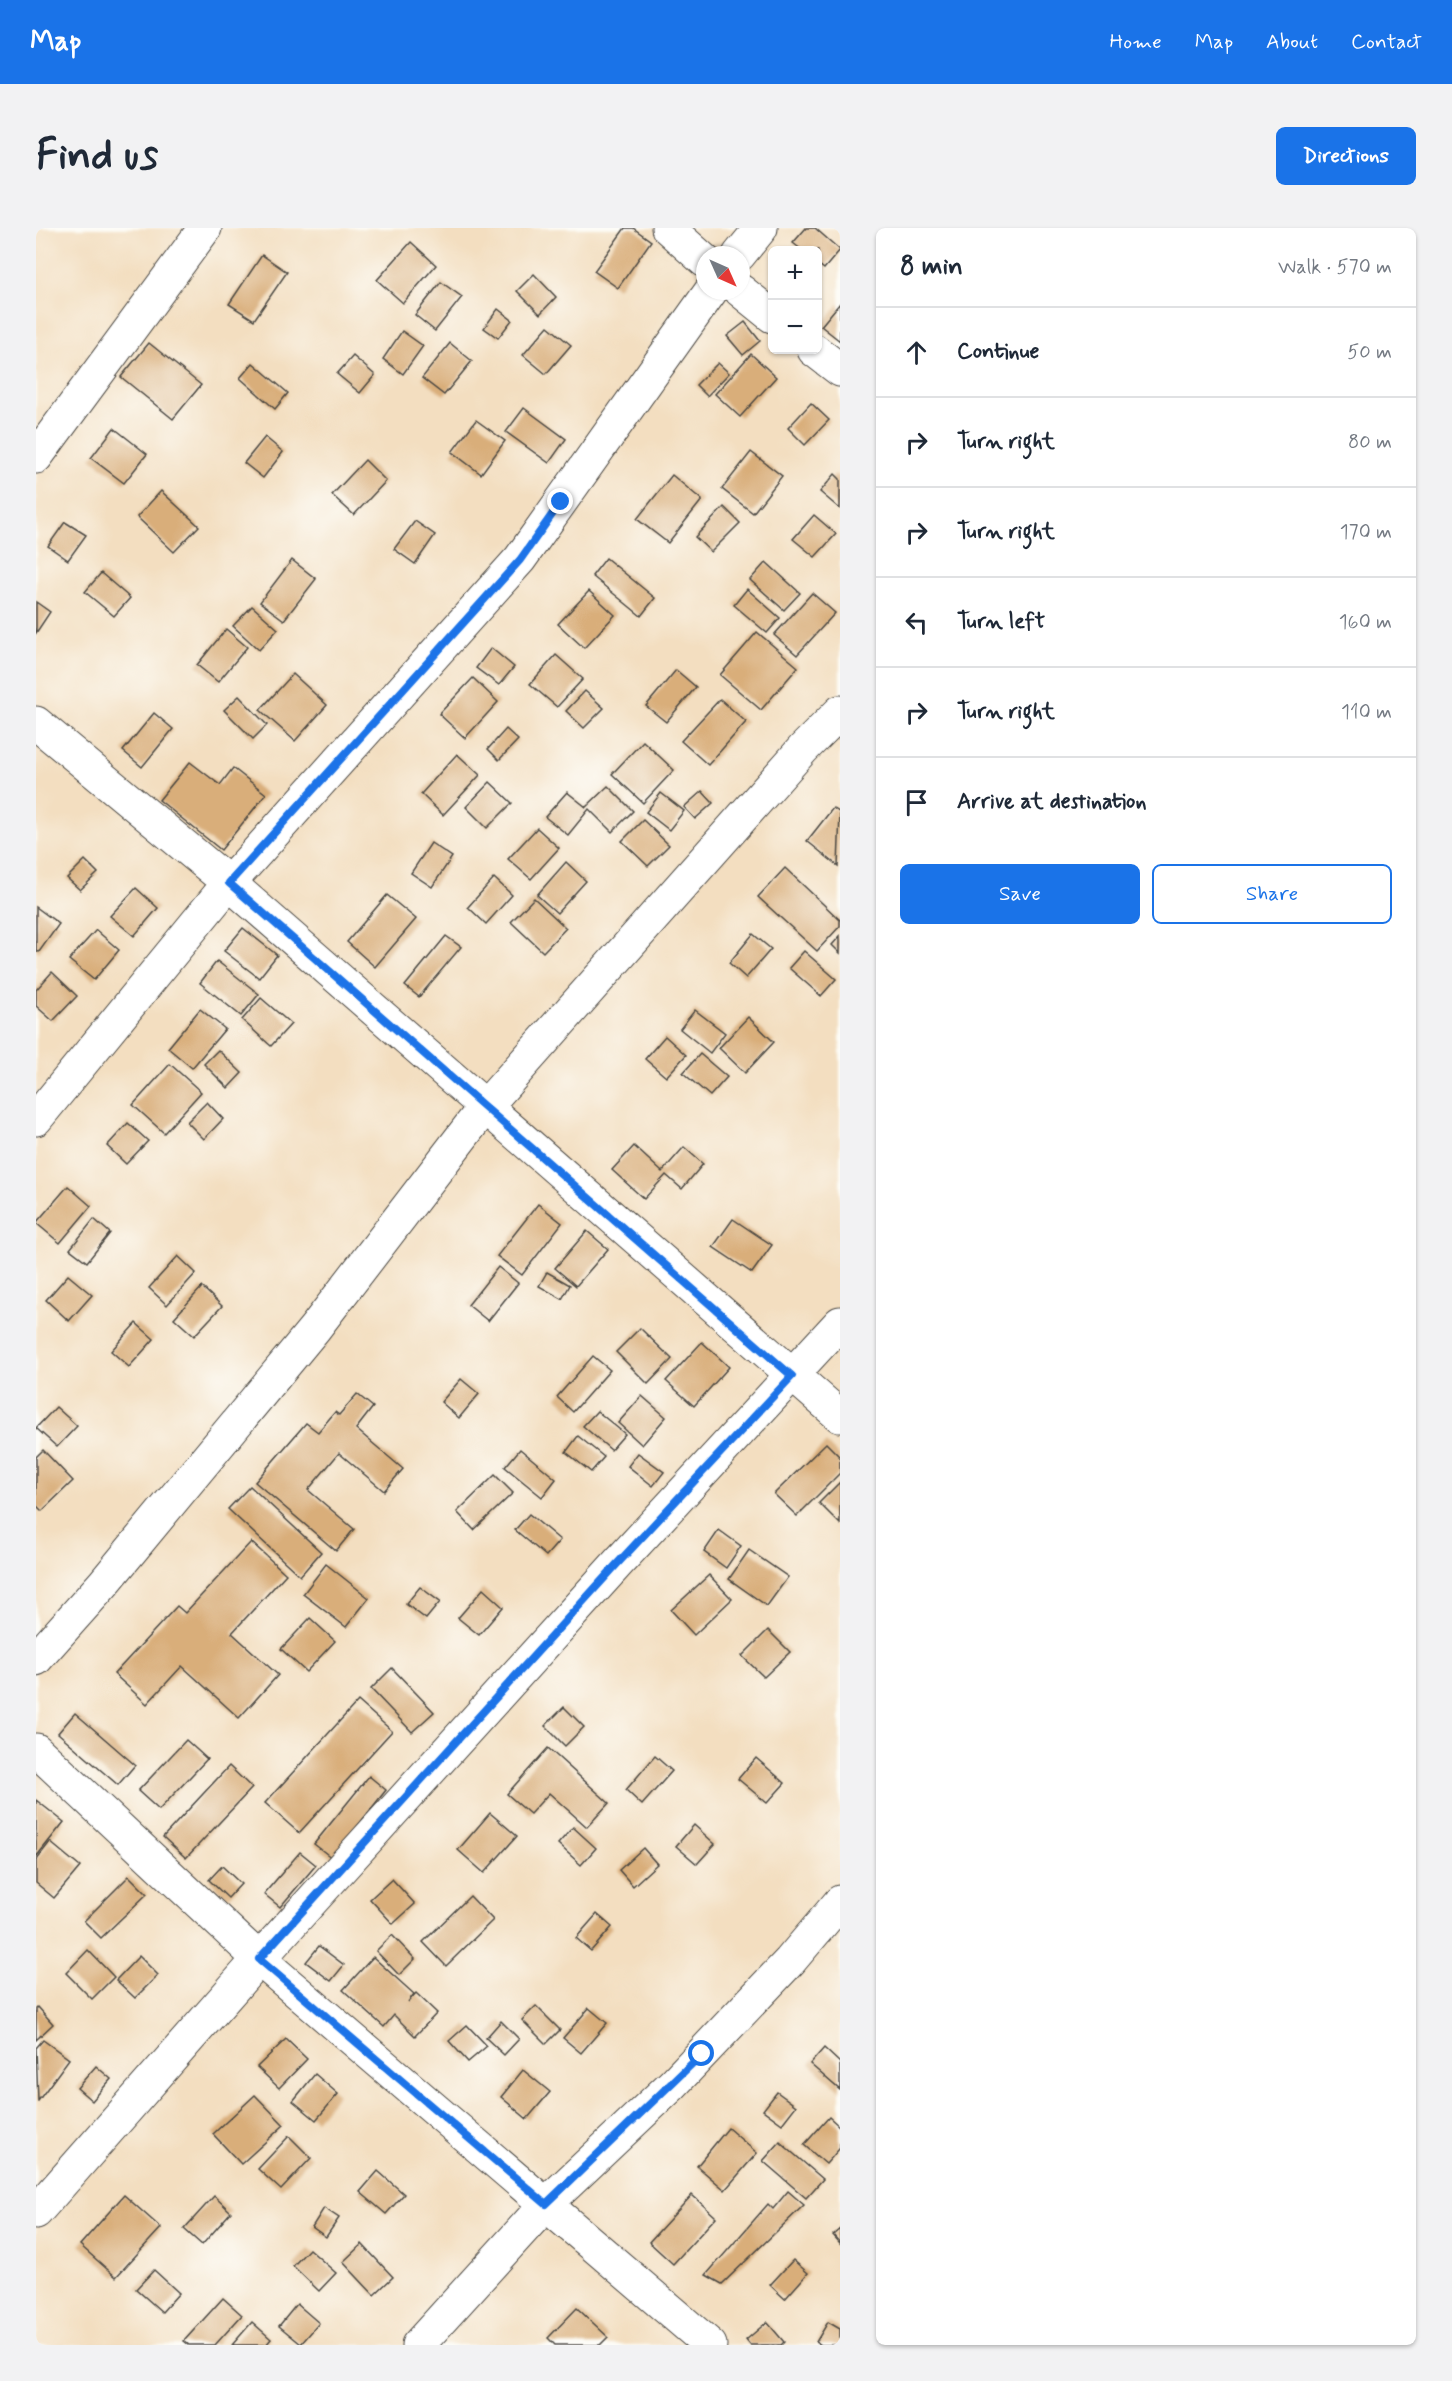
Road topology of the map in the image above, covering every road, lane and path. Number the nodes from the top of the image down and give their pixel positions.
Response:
1 (205, 228) edge
2 (668, 228) edge
3 (761, 228) edge
4 (746, 246) edge
5 (696, 253) edge
6 (750, 298) edge
7 (705, 300) edge
8 (768, 313) edge
9 (819, 354) edge
10 (840, 370) edge
11 (36, 457) edge
12 (840, 712) edge
13 (36, 723) edge
14 (229, 883) junction
15 (484, 1108) junction
16 (36, 1119) edge
17 (840, 1323) edge
18 (792, 1376) junction
19 (840, 1416) edge
20 (36, 1659) edge
21 (36, 1750) edge
22 (840, 1902) edge
23 (259, 1959) junction
24 (546, 2204) junction
25 (36, 2212) edge
26 (418, 2345) edge
27 (710, 2345) edge

1 - 11 street
2 - 5 street
3 - 4 street
6 - 8 street
7 - 14 street
9 - 10 street
12 - 15 street
13 - 14 street
14 - 15 street
14 - 16 street
15 - 18 street
15 - 20 street
17 - 18 street
18 - 19 street
18 - 23 street
21 - 23 street
22 - 24 street
23 - 24 street
23 - 25 street
24 - 26 street
24 - 27 street

